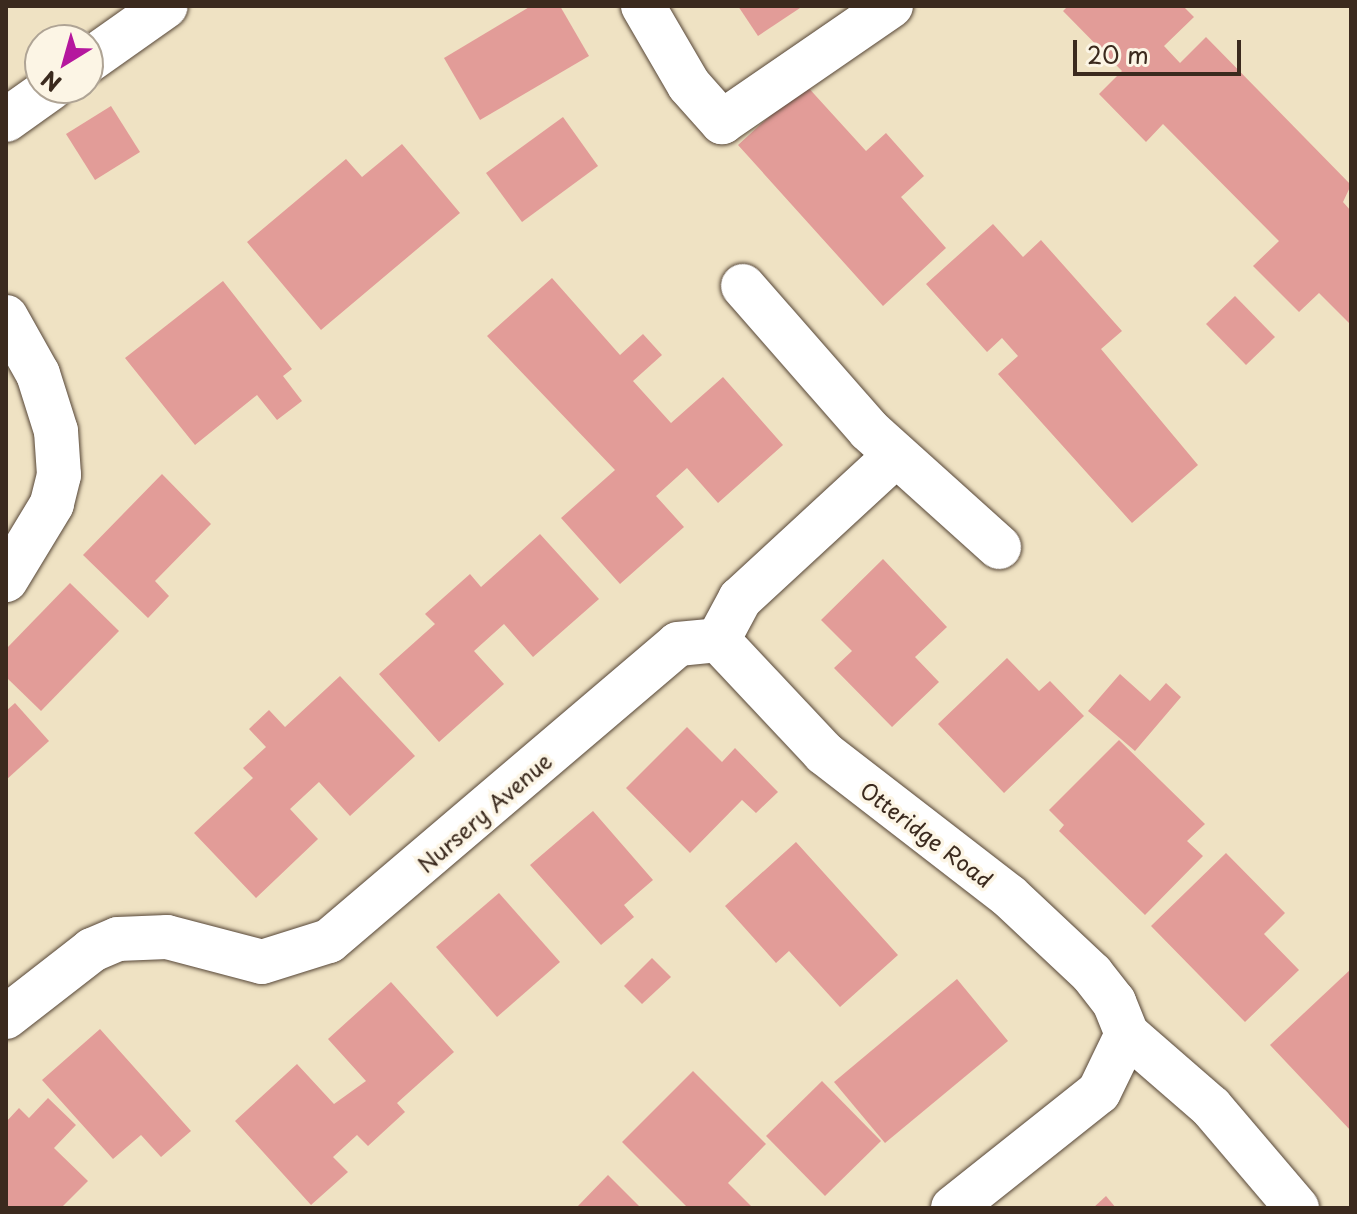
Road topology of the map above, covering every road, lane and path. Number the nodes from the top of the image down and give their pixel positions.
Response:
1 (166, 6) edge
2 (643, 6) edge
3 (891, 6) edge
4 (104, 50) edge
5 (28, 104) edge
6 (6, 120) edge
7 (743, 286) dead end
8 (6, 317) edge
9 (896, 455) junction
10 (999, 547) dead end
11 (6, 580) edge
12 (718, 640) junction
13 (6, 1017) edge
14 (1127, 1034) junction
15 (953, 1208) edge
16 (1297, 1208) edge

1 - 4 street
2 - 3 street
5 - 6 street
7 - 9 street
8 - 11 street
9 - 10 street
9 - 12 street
12 - 13 street, Nursery Avenue
12 - 14 street, Otteridge Road
14 - 15 street
14 - 16 street, Otteridge Road

